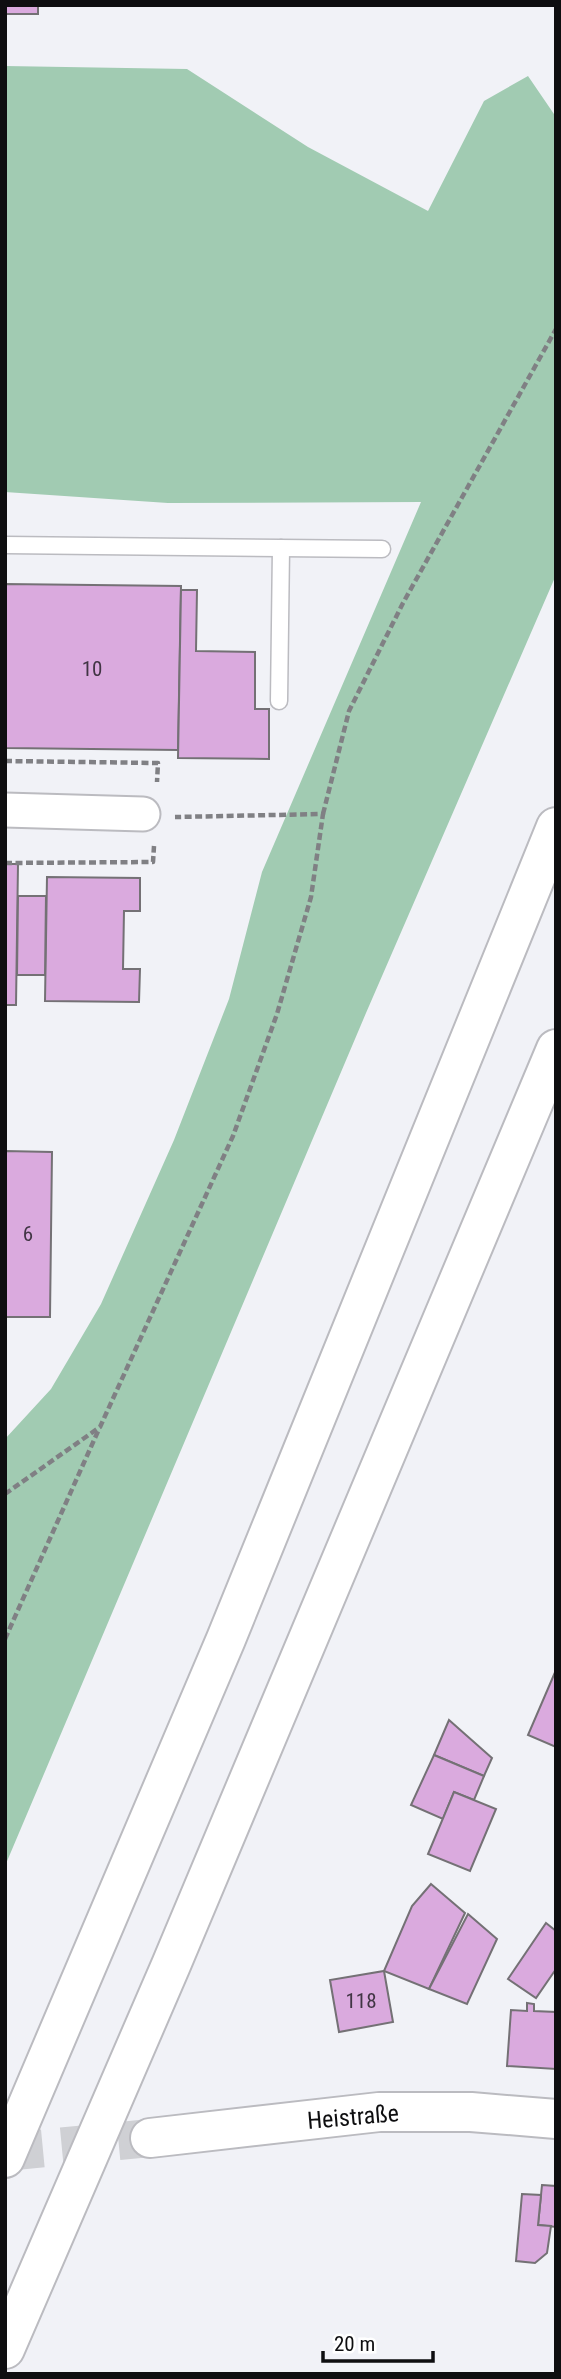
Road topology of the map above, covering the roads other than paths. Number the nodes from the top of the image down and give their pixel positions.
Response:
1 (5, 545) edge
2 (281, 548) junction
3 (382, 548) dead end
4 (279, 701) dead end
5 (5, 810) edge
6 (143, 814) road end
7 (556, 827) edge
8 (556, 1049) edge
9 (556, 2119) edge
10 (150, 2138) tunnel mouth
11 (5, 2158) edge
12 (5, 2349) edge

1 - 2 lane
2 - 3 lane
2 - 4 lane
5 - 6 street
7 - 11 main road
8 - 12 main road
9 - 10 main road, Heistraße

